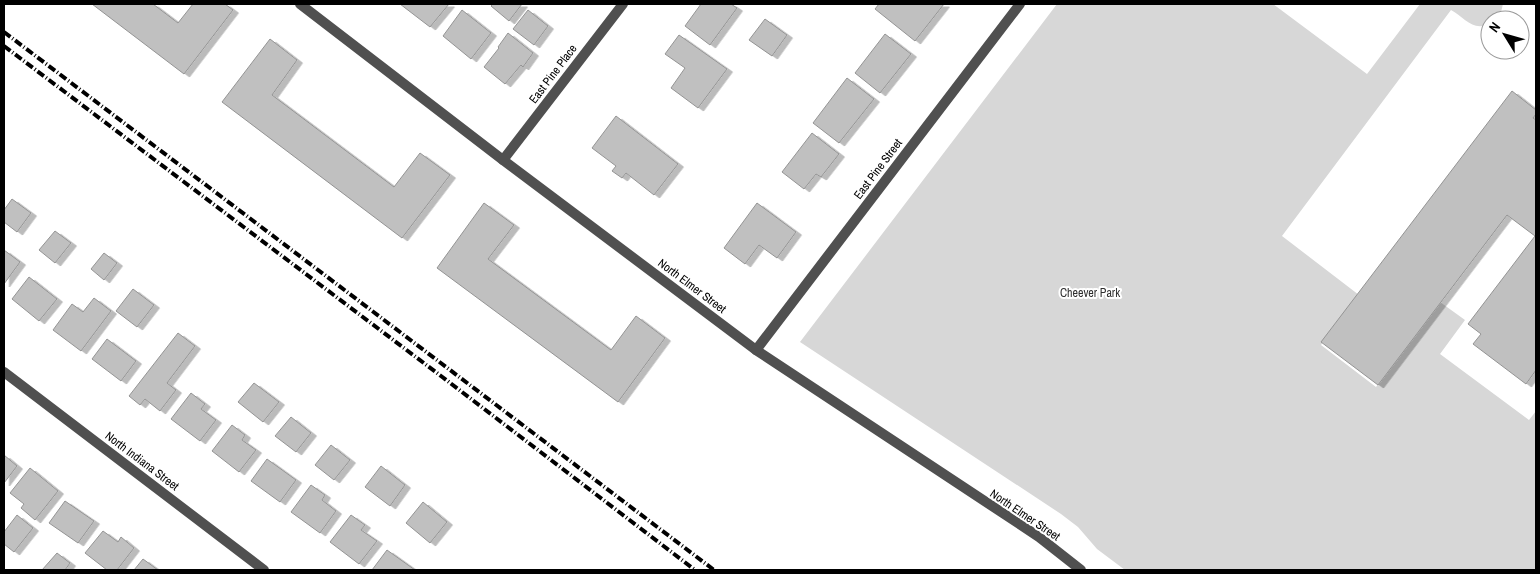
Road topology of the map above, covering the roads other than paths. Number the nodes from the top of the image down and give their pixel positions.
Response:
1 (300, 4) edge
2 (623, 4) edge
3 (1020, 4) edge
4 (503, 160) junction
5 (756, 350) junction
6 (4, 372) edge
7 (264, 570) edge
8 (1081, 570) edge

1 - 4 street, North Elmer Street
2 - 4 street, East Pine Place
3 - 5 street, East Pine Street
4 - 5 street, North Elmer Street
5 - 8 street, North Elmer Street
6 - 7 street, North Indiana Street

